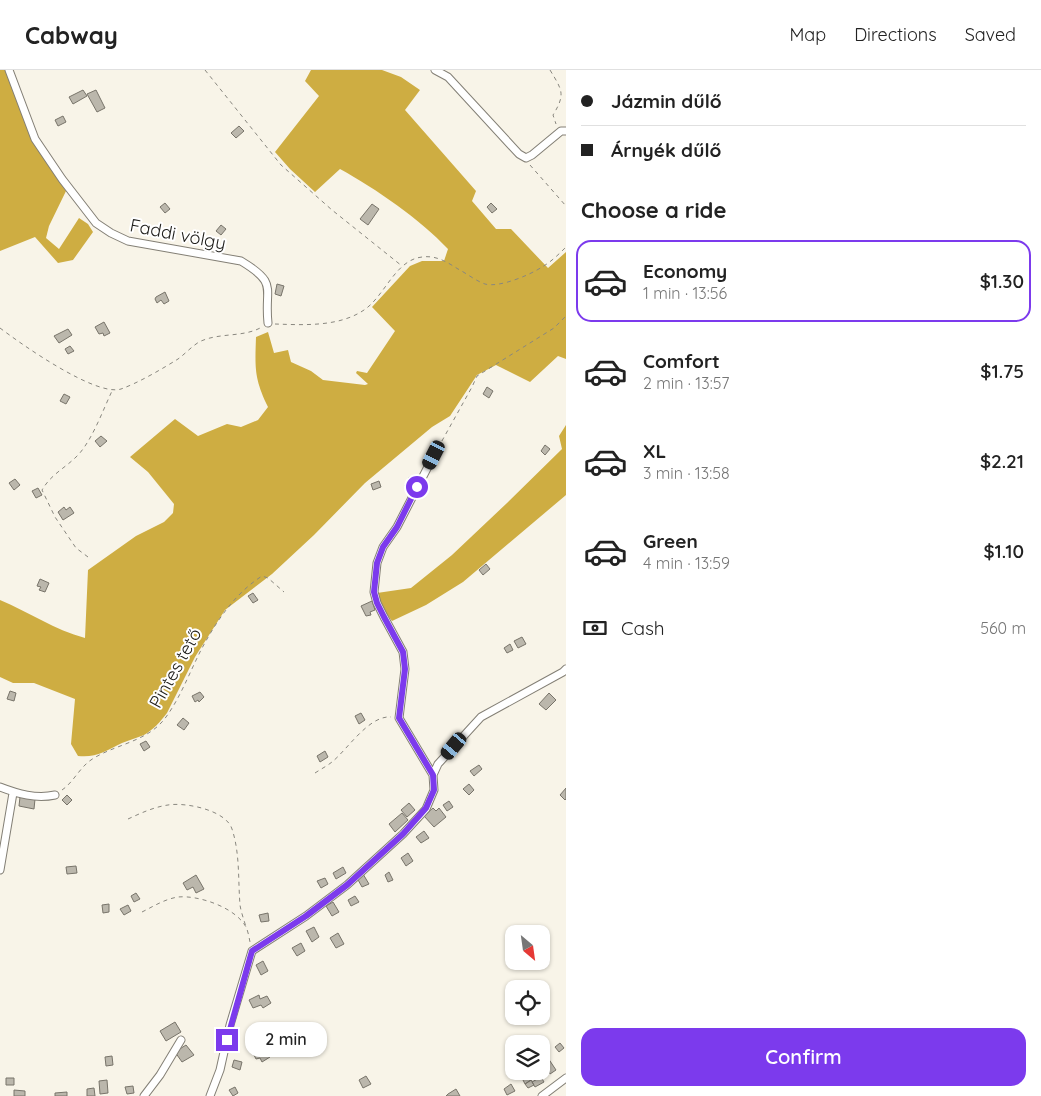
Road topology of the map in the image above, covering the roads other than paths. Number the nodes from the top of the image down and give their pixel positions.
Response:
1 (9, 70) edge
2 (436, 70) edge
3 (563, 131) edge
4 (268, 323) road end
5 (434, 455) road end
6 (566, 669) edge
7 (433, 775) junction
8 (0, 788) edge
9 (13, 792) junction
10 (55, 795) road end
11 (0, 870) edge
12 (181, 1040) dead end
13 (566, 1078) edge
14 (144, 1096) edge
15 (210, 1096) edge
16 (542, 1096) edge

1 - 4 street, Faddi völgy
2 - 3 street
5 - 7 street
6 - 7 street
7 - 15 street
8 - 9 street
9 - 10 street
9 - 11 street
12 - 14 street
13 - 16 street

